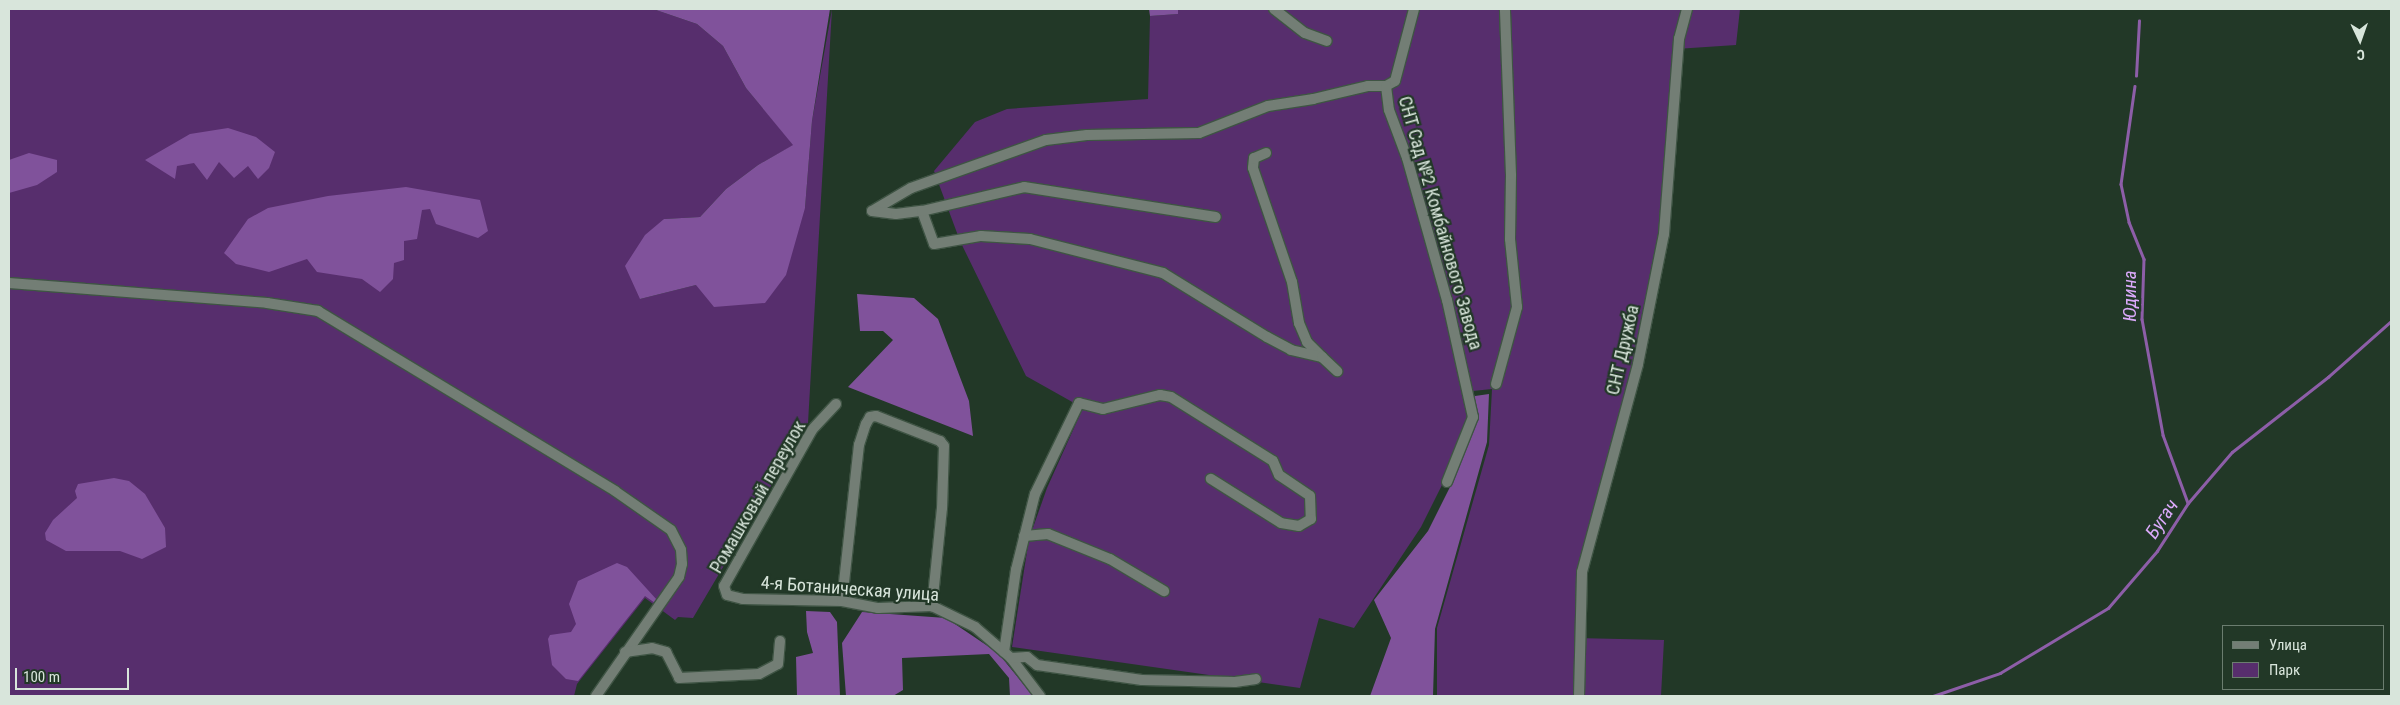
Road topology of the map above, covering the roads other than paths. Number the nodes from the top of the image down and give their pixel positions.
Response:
1 (1274, 9) edge
2 (1414, 9) edge
3 (1505, 9) edge
4 (1687, 9) edge
5 (1327, 41) dead end
6 (1386, 86) junction
7 (1266, 153) dead end
8 (922, 211) junction
9 (1216, 217) dead end
10 (9, 283) edge
11 (1322, 356) junction
12 (1338, 371) dead end
13 (1496, 384) dead end
14 (836, 404) dead end
15 (1211, 478) dead end
16 (1447, 482) dead end
17 (1024, 536) junction
18 (1164, 591) dead end
19 (743, 599) joint
20 (842, 601) junction
21 (932, 606) junction
22 (780, 641) dead end
23 (626, 652) junction
24 (1008, 655) junction
25 (1256, 679) dead end
26 (596, 696) edge
27 (1040, 696) edge
28 (1579, 696) edge

1 - 5 street
2 - 6 street, СНТ Сад №2 Комбайнового Завода
3 - 13 street, СНТ Сад №2 Комбайнового Завода
4 - 28 street, СНТ Дружба
6 - 8 street, СНТ Сад №2 Комбайнового Завода
6 - 16 street, СНТ Сад №2 Комбайнового Завода
7 - 11 street
8 - 9 street, СНТ Сад №2 Комбайнового Завода
8 - 11 street
10 - 23 street
11 - 12 street
14 - 19 street, Ромашковый переулок
15 - 17 street
17 - 18 street
17 - 24 street
19 - 20 street, 4-я Ботаническая улица
20 - 21 street, 4-я Ботаническая улица
20 - 21 street
21 - 24 street, 4-я Ботаническая улица
22 - 23 street
23 - 26 street
24 - 25 street
24 - 27 street, 4-я Ботаническая улица

